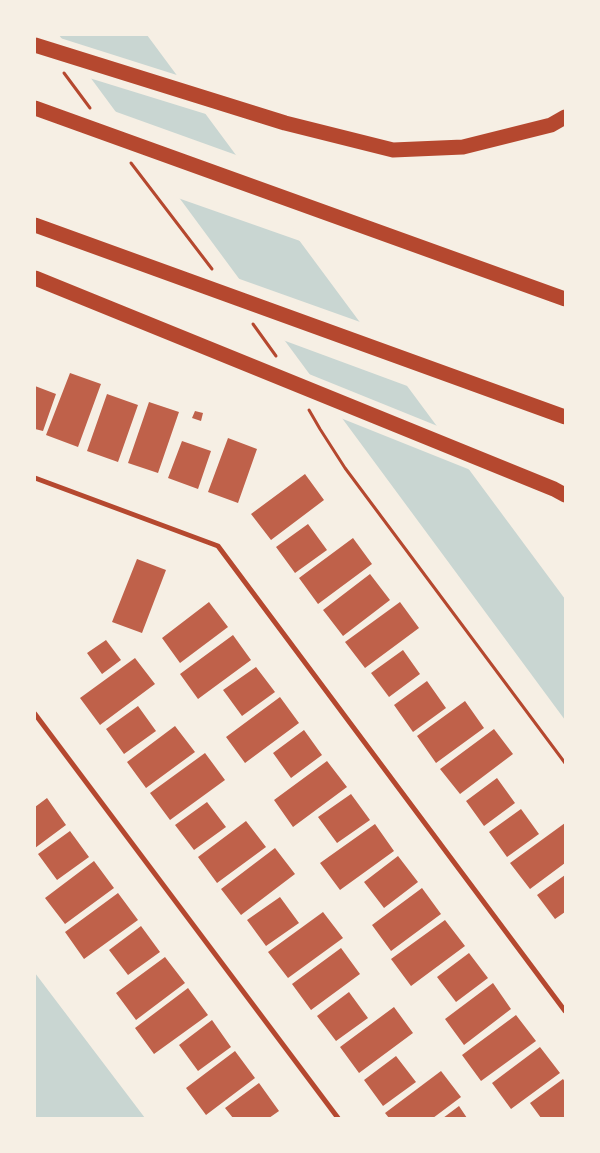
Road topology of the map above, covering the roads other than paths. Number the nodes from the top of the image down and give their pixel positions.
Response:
1 (35, 45) edge
2 (35, 108) edge
3 (565, 117) edge
4 (35, 224) edge
5 (35, 278) edge
6 (565, 299) edge
7 (565, 416) edge
8 (35, 478) edge
9 (559, 492) edge
10 (35, 714) edge
11 (565, 1011) edge
12 (338, 1118) edge

1 - 3 highway
2 - 6 highway
4 - 7 highway
5 - 9 highway
8 - 11 street
10 - 12 street

